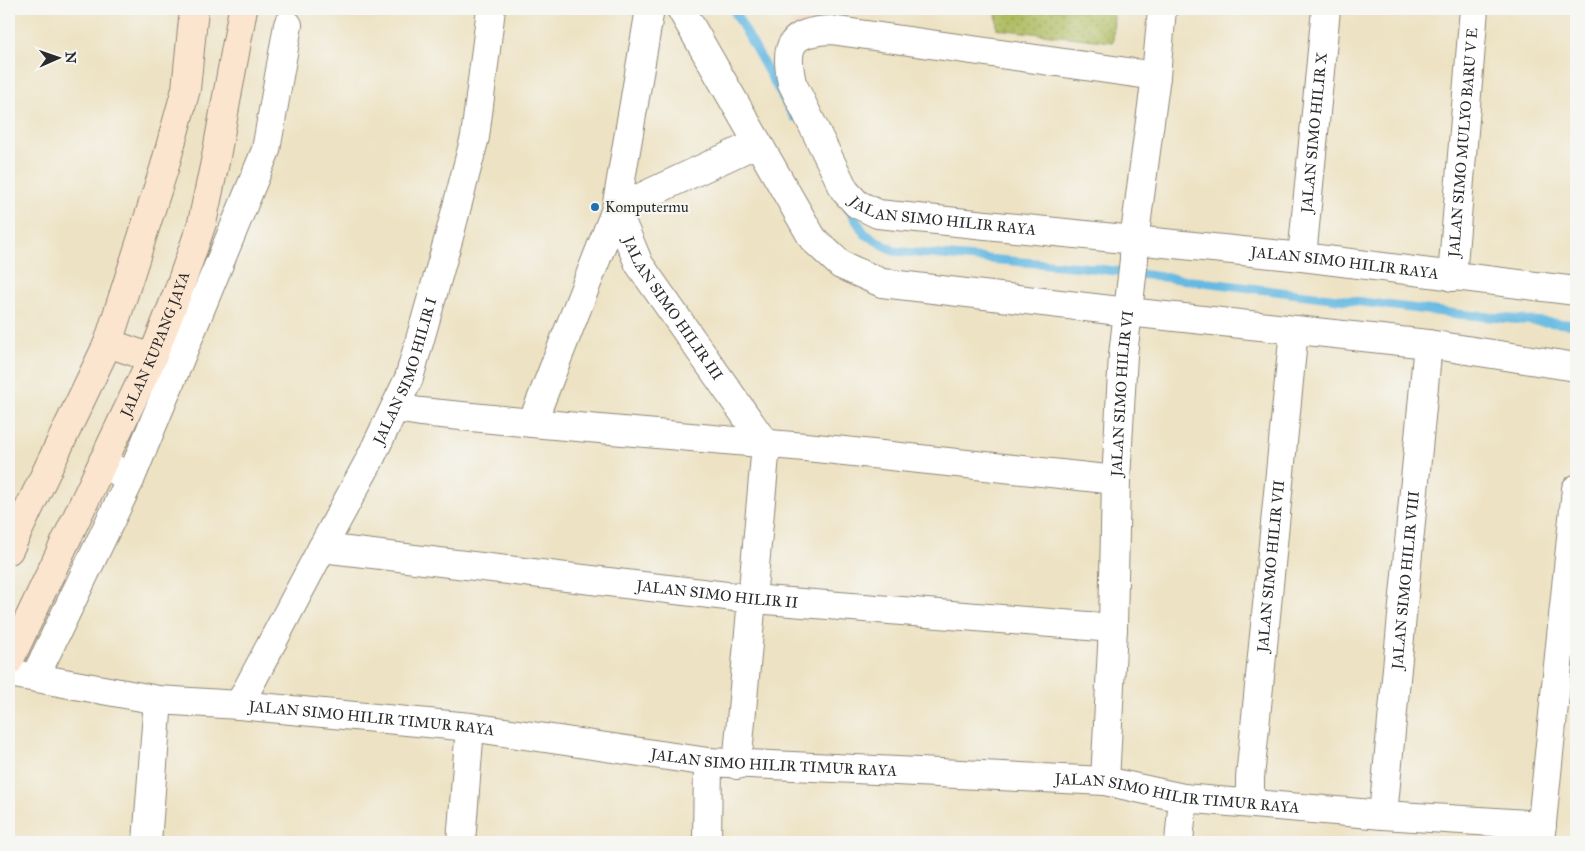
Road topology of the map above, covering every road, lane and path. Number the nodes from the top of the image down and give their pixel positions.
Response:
1 (194, 9) edge
2 (242, 9) edge
3 (491, 9) edge
4 (650, 9) edge
5 (682, 9) edge
6 (1162, 9) edge
7 (1326, 9) edge
8 (1474, 9) edge
9 (288, 25) dead end
10 (1156, 76) junction
11 (757, 143) junction
12 (616, 209) junction
13 (1134, 250) junction
14 (1302, 257) junction
15 (1452, 277) junction
16 (1576, 291) edge
17 (1129, 302) junction
18 (1294, 330) junction
19 (108, 343) junction
20 (1428, 344) junction
21 (152, 358) junction
22 (1576, 367) edge
23 (396, 408) junction
24 (532, 423) junction
25 (766, 445) junction
26 (102, 461) junction
27 (130, 480) junction
28 (1116, 480) junction
29 (1576, 489) edge
30 (1575, 517) edge
31 (322, 548) junction
32 (9, 550) edge
33 (752, 599) junction
34 (1113, 628) junction
35 (9, 661) edge
36 (1568, 667) edge
37 (22, 675) edge
38 (158, 700) junction
39 (239, 706) junction
40 (470, 727) junction
41 (708, 762) junction
42 (737, 765) junction
43 (1105, 781) junction
44 (1183, 798) junction
45 (1250, 803) junction
46 (1383, 815) junction
47 (1541, 834) edge
48 (147, 842) edge
49 (461, 842) edge
50 (707, 842) edge
51 (1179, 842) edge

1 - 19 main road
2 - 21 main road, JALAN KUPANG JAYA
3 - 23 street, JALAN SIMO HILIR I
4 - 12 street
5 - 11 street
6 - 10 street, JALAN SIMO HILIR VI
7 - 14 street, JALAN SIMO HILIR X
8 - 15 street, JALAN SIMO MULYO BARU V E
9 - 27 street
10 - 13 street, JALAN SIMO HILIR VI
10 - 13 street, JALAN SIMO HILIR RAYA
11 - 12 street
11 - 17 street
12 - 24 street, JALAN SIMO HILIR III
12 - 25 street, JALAN SIMO HILIR III
13 - 14 street, JALAN SIMO HILIR RAYA
13 - 17 street, JALAN SIMO HILIR VI
14 - 15 street, JALAN SIMO HILIR RAYA
15 - 16 street, JALAN SIMO HILIR RAYA
17 - 18 street
17 - 28 street, JALAN SIMO HILIR VI
18 - 20 street
18 - 45 street, JALAN SIMO HILIR VII
19 - 21 main road
19 - 32 main road
20 - 22 street
20 - 46 street, JALAN SIMO HILIR VIII
21 - 26 main road, JALAN KUPANG JAYA
23 - 24 street
23 - 31 street, JALAN SIMO HILIR I
24 - 25 street
25 - 28 street
25 - 33 street
26 - 27 street
26 - 35 main road, JALAN KUPANG JAYA
27 - 37 street
28 - 34 street, JALAN SIMO HILIR VI
29 - 30 street
30 - 36 street
31 - 33 street, JALAN SIMO HILIR II
31 - 39 street, JALAN SIMO HILIR I
33 - 34 street, JALAN SIMO HILIR II
33 - 42 street
34 - 43 street, JALAN SIMO HILIR VI
36 - 47 street
37 - 38 street, JALAN SIMO HILIR TIMUR RAYA
38 - 39 street, JALAN SIMO HILIR TIMUR RAYA
38 - 48 street
39 - 40 street, JALAN SIMO HILIR TIMUR RAYA
40 - 41 street, JALAN SIMO HILIR TIMUR RAYA
40 - 49 street
41 - 42 street, JALAN SIMO HILIR TIMUR RAYA
41 - 50 street
42 - 43 street, JALAN SIMO HILIR TIMUR RAYA
43 - 44 street, JALAN SIMO HILIR TIMUR RAYA
44 - 45 street, JALAN SIMO HILIR TIMUR RAYA
44 - 51 street
45 - 46 street, JALAN SIMO HILIR TIMUR RAYA
46 - 47 street, JALAN SIMO HILIR TIMUR RAYA

